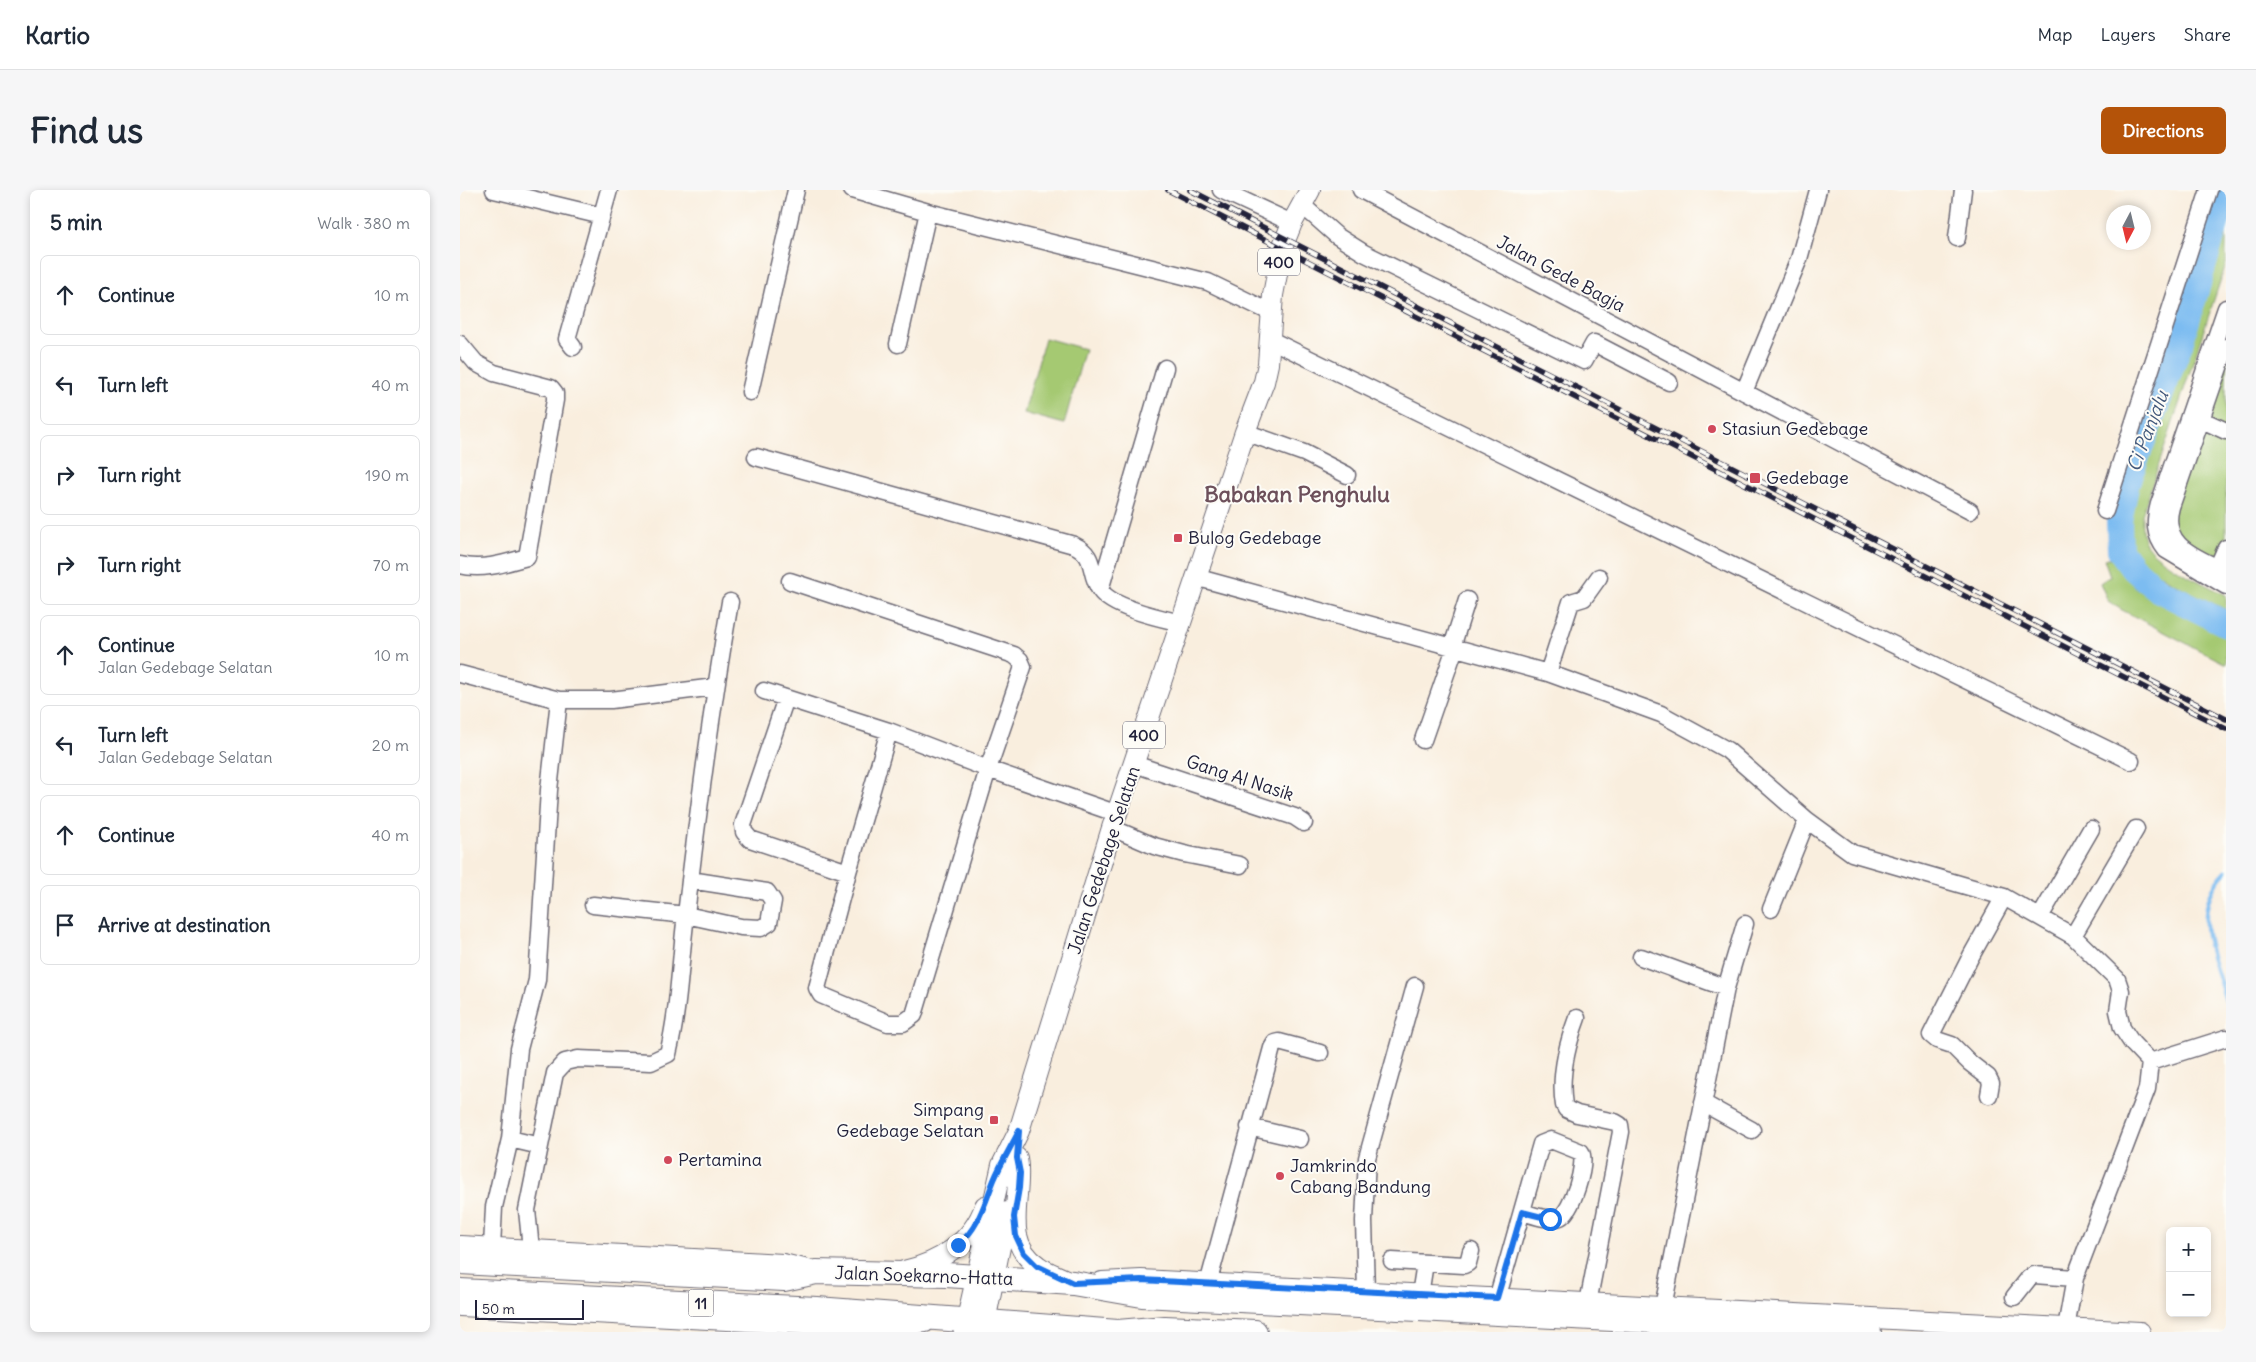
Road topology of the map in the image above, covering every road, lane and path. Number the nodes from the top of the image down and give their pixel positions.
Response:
1 (494, 190) edge
2 (609, 190) edge
3 (796, 190) edge
4 (852, 190) edge
5 (1221, 190) edge
6 (1361, 190) edge
7 (1818, 190) edge
8 (1964, 190) edge
9 (2209, 190) edge
10 (1306, 198) edge
11 (928, 212) junction
12 (602, 216) junction
13 (1292, 223) junction
14 (1957, 238) dead end
15 (1260, 307) junction
16 (2226, 308) edge
17 (1271, 340) junction
18 (460, 344) edge
19 (898, 344) dead end
20 (573, 347) dead end
21 (2226, 347) edge
22 (1165, 368) dead end
23 (1669, 382) dead end
24 (750, 392) dead end
25 (1744, 392) junction
26 (2200, 419) junction
27 (2226, 431) edge
28 (1245, 432) junction
29 (756, 457) dead end
30 (1347, 475) dead end
31 (1970, 511) dead end
32 (2105, 512) dead end
33 (2226, 548) edge
34 (460, 565) edge
35 (2222, 570) edge
36 (1195, 577) junction
37 (1599, 577) dead end
38 (790, 581) dead end
39 (2226, 586) edge
40 (1100, 590) junction
41 (1467, 600) dead end
42 (730, 602) dead end
43 (1181, 623) junction
44 (1453, 648) junction
45 (1548, 673) junction
46 (460, 674) edge
47 (715, 687) junction
48 (764, 691) dead end
49 (786, 698) junction
50 (559, 700) junction
51 (889, 731) junction
52 (1423, 740) dead end
53 (2131, 761) dead end
54 (1134, 764) junction
55 (988, 769) junction
56 (1807, 820) junction
57 (1115, 821) junction
58 (1304, 823) dead end
59 (2136, 829) dead end
60 (2091, 830) dead end
61 (1240, 865) dead end
62 (848, 872) junction
63 (690, 880) junction
64 (2004, 897) junction
65 (593, 905) dead end
66 (1772, 909) dead end
67 (686, 915) junction
68 (2040, 917) junction
69 (1745, 924) dead end
70 (2073, 936) junction
71 (1641, 957) dead end
72 (1415, 986) dead end
73 (1726, 988) junction
74 (1577, 1018) dead end
75 (2226, 1038) edge
76 (1320, 1053) dead end
77 (2150, 1062) junction
78 (1989, 1095) dead end
79 (1703, 1103) junction
80 (1249, 1127) junction
81 (1752, 1130) dead end
82 (510, 1139) junction
83 (1300, 1139) dead end
84 (540, 1146) junction
85 (1009, 1162) junction
86 (1522, 1212) junction
87 (460, 1246) edge
88 (492, 1247) junction
89 (531, 1249) junction
90 (1471, 1251) dead end
91 (460, 1262) edge
92 (1392, 1262) dead end
93 (1425, 1263) junction
94 (816, 1272) junction
95 (890, 1274) junction
96 (985, 1278) junction
97 (2075, 1278) junction
98 (1073, 1283) junction
99 (1208, 1284) junction
100 (460, 1291) edge
101 (1366, 1292) junction
102 (504, 1294) junction
103 (1420, 1295) junction
104 (2014, 1297) dead end
105 (1497, 1298) junction
106 (1588, 1303) junction
107 (460, 1306) edge
108 (1663, 1307) junction
109 (1705, 1309) junction
110 (558, 1311) junction
111 (942, 1319) junction
112 (1729, 1325) junction
113 (777, 1327) edge
114 (975, 1327) edge
115 (2066, 1328) junction
116 (843, 1329) edge
117 (889, 1330) edge
118 (1064, 1330) edge
119 (1119, 1332) edge
120 (1256, 1332) edge
121 (1869, 1332) edge
122 (2140, 1332) edge

1 - 12 street
2 - 12 street
3 - 24 street
4 - 11 street
5 - 13 street
6 - 25 street, Jalan Gede Bagja
7 - 25 street
8 - 14 street
9 - 32 street
10 - 13 main road, Jalan Gedebage Selatan / 400
10 - 23 street
11 - 15 street
11 - 19 street
12 - 20 street
13 - 15 main road, Jalan Gedebage Selatan / 400
15 - 17 main road, Jalan Gedebage Selatan / 400
16 - 39 street
17 - 28 main road, Jalan Gedebage Selatan / 400
17 - 53 street
18 - 34 street
21 - 26 street
22 - 40 street
25 - 31 street, Jalan Gede Bagja
26 - 27 street
26 - 35 street
28 - 30 street
28 - 36 main road, Jalan Gedebage Selatan / 400
29 - 40 street
33 - 35 street
36 - 43 main road, Jalan Gedebage Selatan / 400
36 - 44 street
37 - 45 street
38 - 55 street
40 - 43 street
41 - 44 street
42 - 47 street
43 - 54 main road, Jalan Gedebage Selatan / 400
44 - 45 street
44 - 52 street
45 - 56 street
46 - 50 street
47 - 50 street
47 - 63 street
48 - 49 street
49 - 51 street
49 - 62 street
50 - 82 street
51 - 55 street
51 - 62 street
54 - 57 main road, Jalan Gedebage Selatan / 400
54 - 58 street, Gang Al Nasik
55 - 57 street
55 - 62 street
56 - 64 street
56 - 66 street
57 - 61 street
57 - 85 main road, Jalan Gedebage Selatan / 400
59 - 70 street
60 - 68 street
63 - 67 street
63 - 67 street
64 - 68 street
64 - 78 street
65 - 67 street
67 - 84 street
68 - 70 street
69 - 73 street
70 - 77 street
71 - 73 street
72 - 101 street
73 - 79 street
74 - 106 street
75 - 77 street
76 - 80 street
77 - 97 street
79 - 81 street
79 - 108 street
80 - 83 street
80 - 99 street
82 - 84 street
82 - 88 street
84 - 89 street
85 - 95 main road
85 - 96 main road, Jalan Gedebage Selatan
85 - 98 main road
86 - 86 street
86 - 105 street
87 - 88 main road, Jalan Soekarno-Hatta
88 - 89 main road, Jalan Soekarno-Hatta
89 - 94 main road, Jalan Soekarno-Hatta
90 - 93 street
91 - 94 highway, Jalan Soekarno-Hatta / 11
92 - 93 street
93 - 103 street
94 - 95 highway, Jalan Soekarno-Hatta / 11
95 - 96 highway, Jalan Soekarno-Hatta / 11
96 - 98 highway, Jalan Soekarno-Hatta / 11
96 - 114 main road, Jalan Gedebage Selatan
97 - 104 street
97 - 115 street
98 - 99 main road
98 - 112 highway, Jalan Soekarno-Hatta / 11
99 - 101 main road
100 - 102 highway, 11
101 - 103 main road
102 - 110 highway
102 - 111 highway, 11
103 - 105 main road
105 - 106 main road
106 - 108 main road
107 - 110 main road
108 - 109 main road
109 - 112 highway
109 - 115 main road
110 - 113 main road
111 - 114 highway, 11
111 - 117 main road
112 - 121 highway, Jalan Soekarno-Hatta / 11
113 - 116 main road
114 - 118 highway, 11
115 - 122 main road
116 - 117 main road
118 - 119 highway, 11
119 - 120 highway, 11

